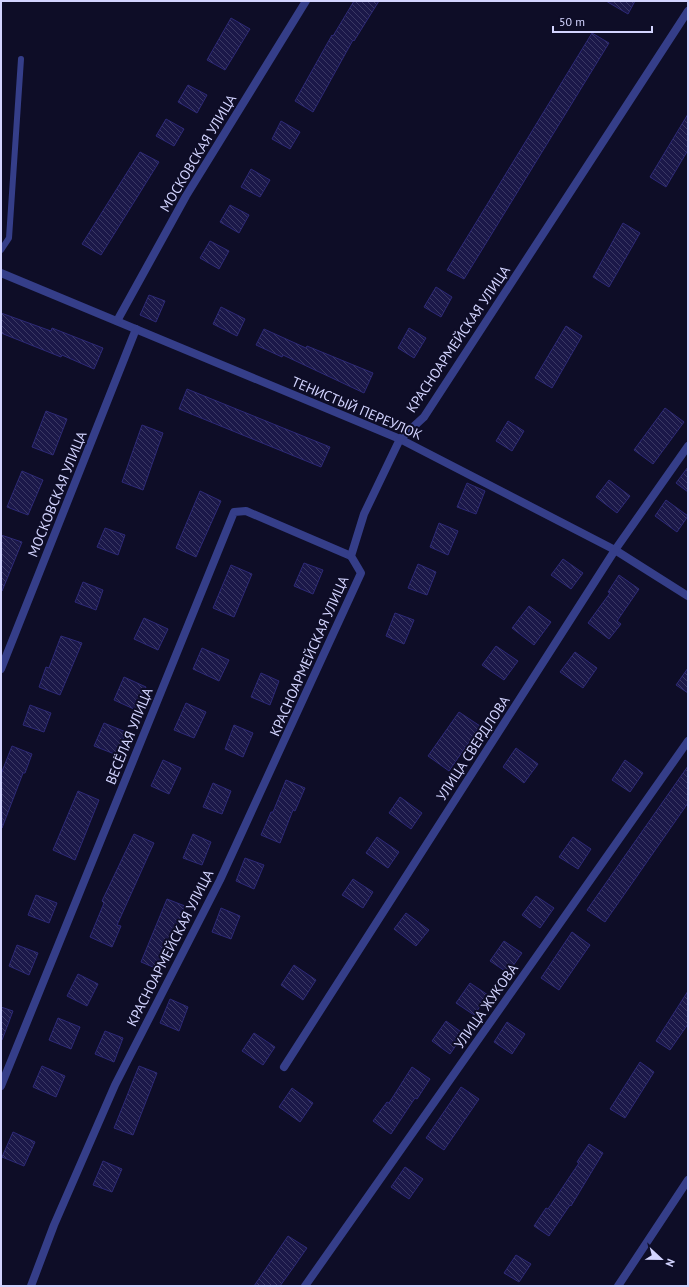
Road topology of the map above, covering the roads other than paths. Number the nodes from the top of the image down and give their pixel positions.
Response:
1 (306, 1) edge
2 (688, 11) edge
3 (21, 59) dead end
4 (1, 250) edge
5 (1, 272) edge
6 (117, 321) junction
7 (136, 329) junction
8 (400, 439) junction
9 (688, 446) edge
10 (616, 550) junction
11 (351, 556) junction
12 (688, 596) edge
13 (1, 669) edge
14 (688, 742) edge
15 (284, 1067) dead end
16 (1, 1086) edge
17 (688, 1180) edge
18 (31, 1286) edge
19 (305, 1286) edge
20 (618, 1286) edge

1 - 6 street, МОСКОВСКАЯ УЛИЦА
2 - 8 street, КРАСНОАРМЕЙСКАЯ УЛИЦА
3 - 4 lane
5 - 6 street, ТЕНИСТЫЙ ПЕРЕУЛОК
6 - 7 street, ТЕНИСТЫЙ ПЕРЕУЛОК
7 - 8 street, ТЕНИСТЫЙ ПЕРЕУЛОК
7 - 13 street, МОСКОВСКАЯ УЛИЦА
8 - 10 street, ТЕНИСТЫЙ ПЕРЕУЛОК
8 - 11 street, КРАСНОАРМЕЙСКАЯ УЛИЦА
9 - 10 street, УЛИЦА СВЕРДЛОВА
10 - 12 street, ТЕНИСТЫЙ ПЕРЕУЛОК
10 - 15 street, УЛИЦА СВЕРДЛОВА
11 - 16 street, ВЕСЁЛАЯ УЛИЦА
11 - 18 street, КРАСНОАРМЕЙСКАЯ УЛИЦА
14 - 19 street, УЛИЦА ЖУКОВА
17 - 20 street

